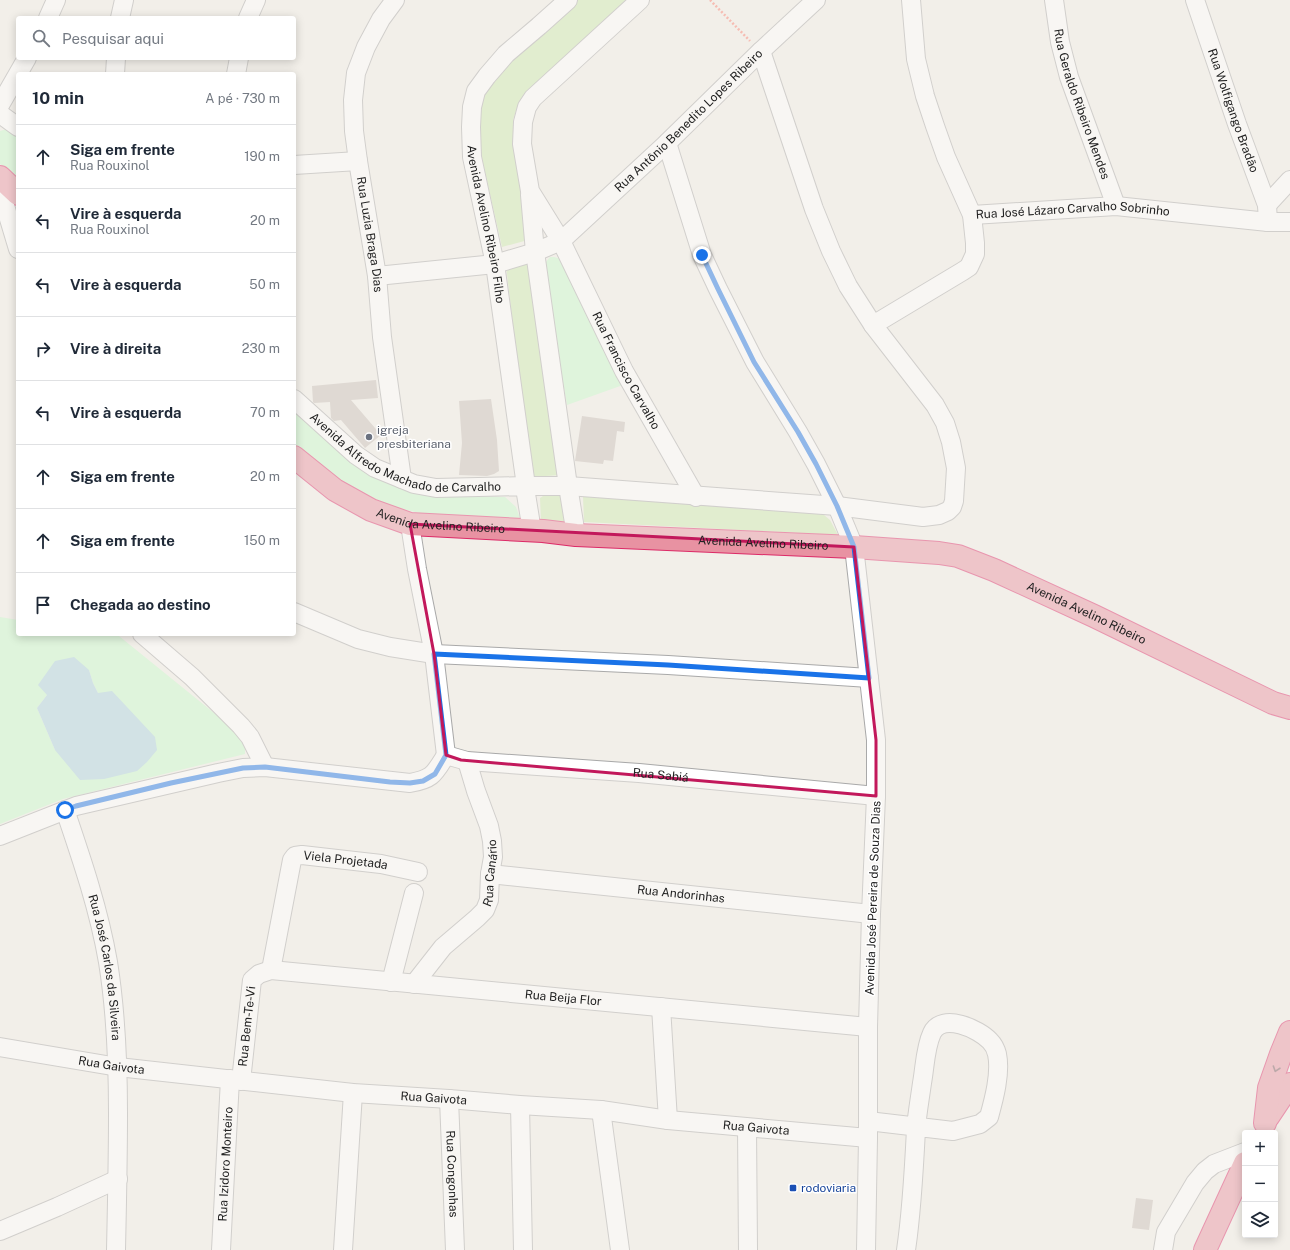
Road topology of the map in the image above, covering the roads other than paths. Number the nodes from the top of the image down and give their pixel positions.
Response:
1 (56, 0) edge
2 (124, 0) edge
3 (256, 0) edge
4 (395, 0) edge
5 (568, 0) edge
6 (640, 0) edge
7 (816, 0) edge
8 (911, 0) edge
9 (1054, 0) edge
10 (1195, 0) edge
11 (49, 16) edge
12 (120, 16) edge
13 (249, 16) edge
14 (761, 52) junction
15 (26, 60) edge
16 (116, 60) edge
17 (239, 60) edge
18 (19, 72) edge
19 (115, 72) edge
20 (236, 72) edge
21 (16, 77) edge
22 (0, 105) edge
23 (0, 114) edge
24 (16, 126) edge
25 (666, 143) junction
26 (358, 161) junction
27 (296, 165) edge
28 (0, 177) edge
29 (1290, 180) edge
30 (0, 189) edge
31 (530, 191) junction
32 (16, 192) edge
33 (1116, 206) junction
34 (1267, 213) junction
35 (972, 215) junction
36 (1290, 222) edge
37 (561, 241) junction
38 (16, 242) edge
39 (536, 252) junction
40 (495, 264) junction
41 (377, 276) junction
42 (874, 325) junction
43 (296, 401) edge
44 (296, 460) edge
45 (402, 479) junction
46 (526, 486) junction
47 (568, 486) junction
48 (696, 497) junction
49 (837, 506) junction
50 (410, 524) junction
51 (532, 531) junction
52 (576, 535) junction
53 (854, 547) junction
54 (296, 613) edge
55 (144, 636) edge
56 (434, 654) junction
57 (869, 678) junction
58 (1290, 708) edge
59 (446, 755) junction
60 (467, 761) junction
61 (265, 767) junction
62 (876, 796) junction
63 (65, 810) junction
64 (0, 836) edge
65 (418, 872) dead end
66 (490, 874) junction
67 (414, 893) dead end
68 (871, 914) junction
69 (265, 972) junction
70 (391, 982) junction
71 (414, 984) junction
72 (661, 1007) junction
73 (868, 1027) junction
74 (1290, 1032) edge
75 (0, 1047) edge
76 (118, 1066) junction
77 (236, 1080) junction
78 (1290, 1084) edge
79 (353, 1092) junction
80 (449, 1099) junction
81 (520, 1105) junction
82 (601, 1110) junction
83 (668, 1120) junction
84 (916, 1127) junction
85 (747, 1128) junction
86 (1262, 1128) edge
87 (868, 1129) junction
88 (1242, 1153) edge
89 (1244, 1166) edge
90 (118, 1179) junction
91 (0, 1231) edge
92 (116, 1250) edge
93 (221, 1250) edge
94 (343, 1250) edge
95 (455, 1250) edge
96 (523, 1250) edge
97 (620, 1250) edge
98 (748, 1250) edge
99 (866, 1250) edge
100 (906, 1250) edge
101 (1163, 1250) edge
102 (1205, 1250) edge

1 - 11 street
2 - 12 street
3 - 13 street
4 - 26 street, Rua Luzia Braga Dias
5 - 40 street, Avenida Avelino Ribeiro Filho
6 - 31 street
7 - 14 street, Rua Antônio Benedito Lopes Ribeiro
8 - 35 street
9 - 33 street, Rua Geraldo Ribeiro Mendes
10 - 34 street, Rua Wolfigango Bradão
14 - 25 street, Rua Antônio Benedito Lopes Ribeiro
14 - 42 street
15 - 18 street
16 - 19 street
17 - 20 street
21 - 22 street
23 - 24 street
25 - 37 street, Rua Antônio Benedito Lopes Ribeiro
25 - 49 street
26 - 27 street
26 - 41 street, Rua Luzia Braga Dias
28 - 32 highway
29 - 34 street
30 - 38 street
31 - 37 street
31 - 39 street
33 - 34 street, Rua José Lázaro Carvalho Sobrinho
33 - 35 street, Rua José Lázaro Carvalho Sobrinho
34 - 36 street, Rua José Lázaro Carvalho Sobrinho
35 - 42 street, Rua José Lázaro Carvalho Sobrinho
37 - 39 street, Rua Antônio Benedito Lopes Ribeiro
37 - 48 street, Rua Francisco Carvalho
39 - 40 street, Rua Antônio Benedito Lopes Ribeiro
39 - 47 street
40 - 41 street, Rua Antônio Benedito Lopes Ribeiro
40 - 46 street, Avenida Avelino Ribeiro Filho
41 - 45 street, Rua Luzia Braga Dias
42 - 49 street
43 - 45 street, Avenida Alfredo Machado de Carvalho
44 - 50 highway, Avenida Avelino Ribeiro
45 - 46 street, Avenida Alfredo Machado de Carvalho
46 - 47 street, Avenida Alfredo Machado de Carvalho
46 - 51 street, Avenida Alfredo Machado de Carvalho
47 - 48 street, Avenida Alfredo Machado de Carvalho
47 - 52 street
48 - 49 street, Avenida Alfredo Machado de Carvalho
49 - 53 street
50 - 51 highway, Avenida Avelino Ribeiro
50 - 56 street
51 - 52 highway, Avenida Avelino Ribeiro
52 - 53 highway, Avenida Avelino Ribeiro
53 - 57 street, Avenida José Pereira de Souza Dias
53 - 58 highway, Avenida Avelino Ribeiro
54 - 56 street
55 - 61 street
56 - 57 street
56 - 59 street
57 - 62 street, Avenida José Pereira de Souza Dias
59 - 60 street, Rua Sabiá
59 - 61 street
60 - 62 street, Rua Sabiá
60 - 66 street, Rua Canário
61 - 63 street
62 - 68 street, Avenida José Pereira de Souza Dias
63 - 64 street
63 - 76 street, Rua José Carlos da Silveira
65 - 69 street, Viela Projetada
66 - 68 street, Rua Andorinhas
66 - 71 street, Rua Canário
67 - 70 street
68 - 73 street, Avenida José Pereira de Souza Dias
69 - 70 street, Rua Beija Flor
69 - 77 street, Rua Bem-Te-Vi
70 - 71 street, Rua Beija Flor
71 - 72 street, Rua Beija Flor
72 - 73 street, Rua Beija Flor
72 - 83 street
73 - 87 street, Avenida José Pereira de Souza Dias
74 -> 86 highway
75 - 76 street, Rua Gaivota
76 - 77 street, Rua Gaivota
76 - 90 street, Rua José Carlos da Silveira
77 - 79 street, Rua Gaivota
77 - 93 street, Rua Izidoro Monteiro
78 - 86 highway
79 - 80 street, Rua Gaivota
79 - 94 street
80 - 81 street, Rua Gaivota
80 - 95 street, Rua Congonhas
81 - 82 street, Rua Gaivota
81 - 96 street
82 - 83 street, Rua Gaivota
82 - 97 street
83 - 85 street, Rua Gaivota
84 - 84 street
84 - 87 street, Rua Gaivota
84 - 100 street
85 - 87 street, Rua Gaivota
85 - 98 street
87 - 99 street, Avenida José Pereira de Souza Dias
88 - 101 street
89 - 102 highway
90 - 91 street
90 - 92 street, Rua José Carlos da Silveira

